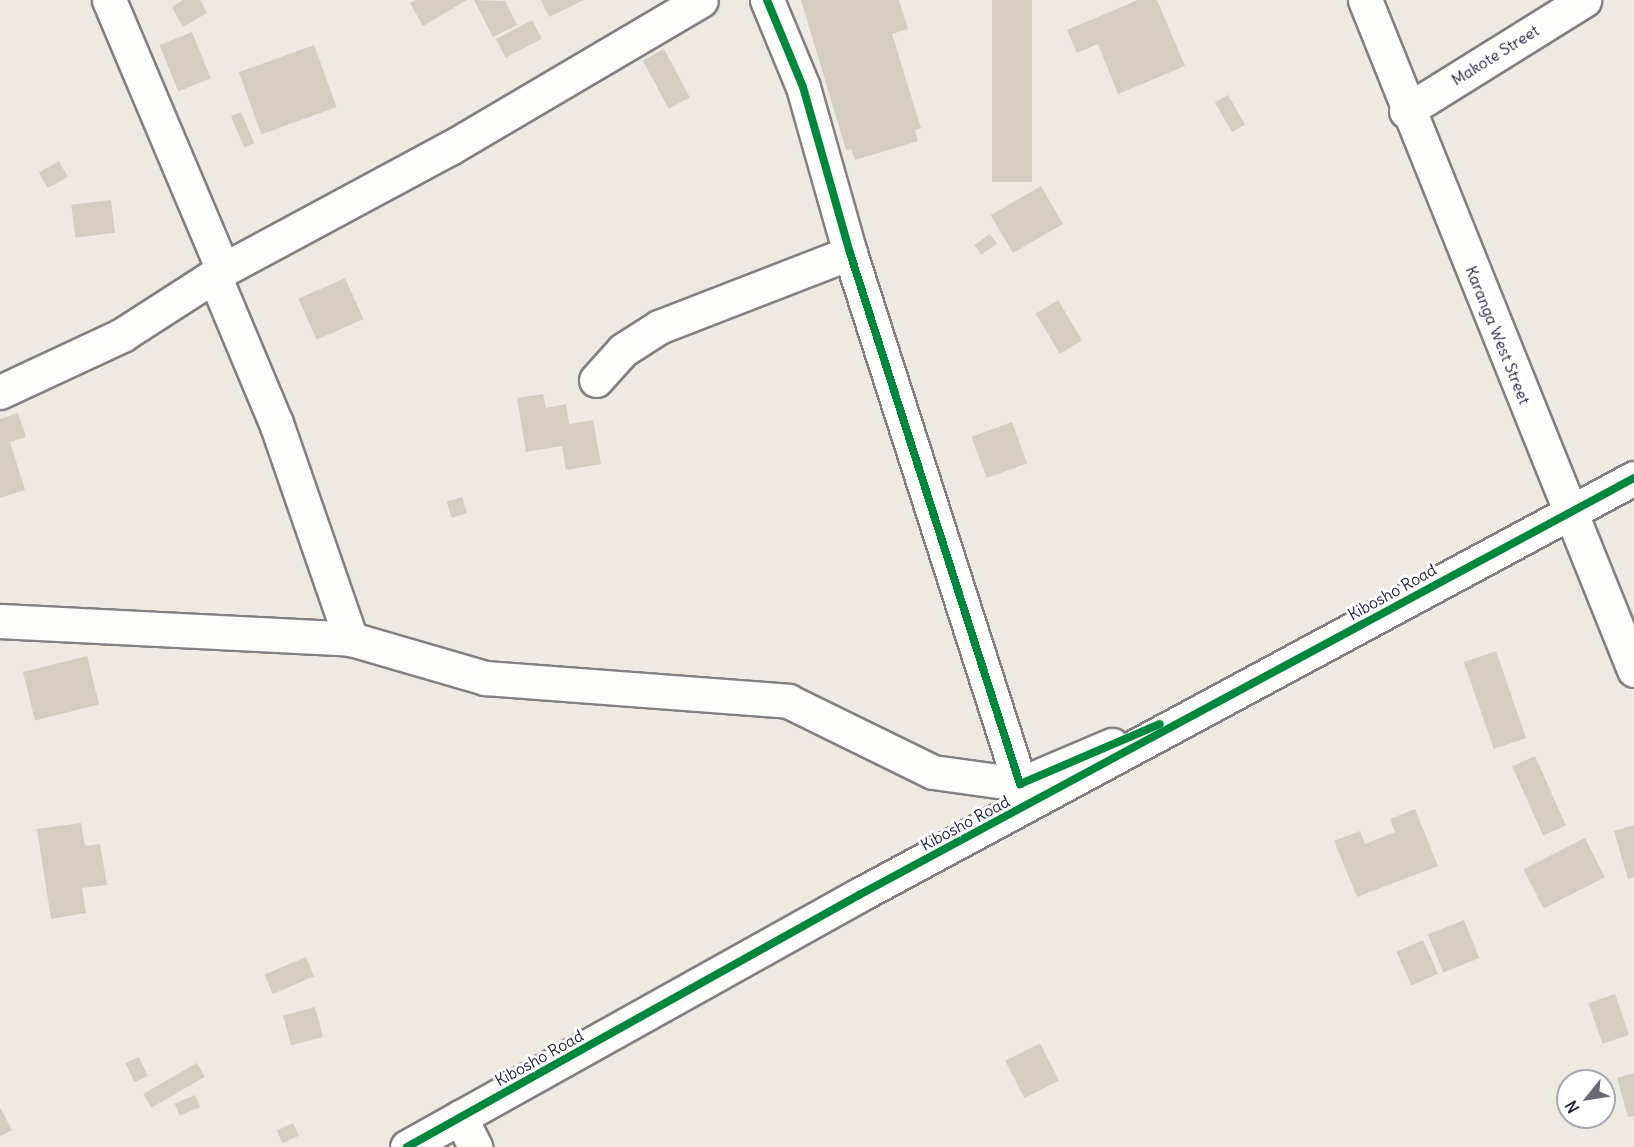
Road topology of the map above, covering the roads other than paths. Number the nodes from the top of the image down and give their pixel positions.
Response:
1 (109, 0) edge
2 (701, 0) edge
3 (767, 0) edge
4 (1365, 0) edge
5 (1584, 0) edge
6 (1406, 111) junction
7 (850, 253) junction
8 (219, 272) junction
9 (596, 380) dead end
10 (0, 392) edge
11 (1634, 478) edge
12 (1568, 512) junction
13 (0, 621) edge
14 (351, 639) junction
15 (1634, 670) edge
16 (1254, 684) junction
17 (1020, 784) junction
18 (460, 1117) junction
19 (407, 1147) edge
20 (475, 1147) edge

1 - 8 street
2 - 8 street
3 - 7 street
4 - 6 street, Karanga West Street
5 - 6 street, Makote Street
6 - 12 street, Karanga West Street
7 - 9 street
7 - 17 street
8 - 10 street
8 - 14 street
11 - 12 street, Kibosho Road
12 - 15 street, Karanga West Street
12 - 16 street, Kibosho Road
13 - 14 street
14 - 17 street
16 - 17 street
16 - 18 street, Kibosho Road
18 - 19 street, Kibosho Road
18 - 20 street

